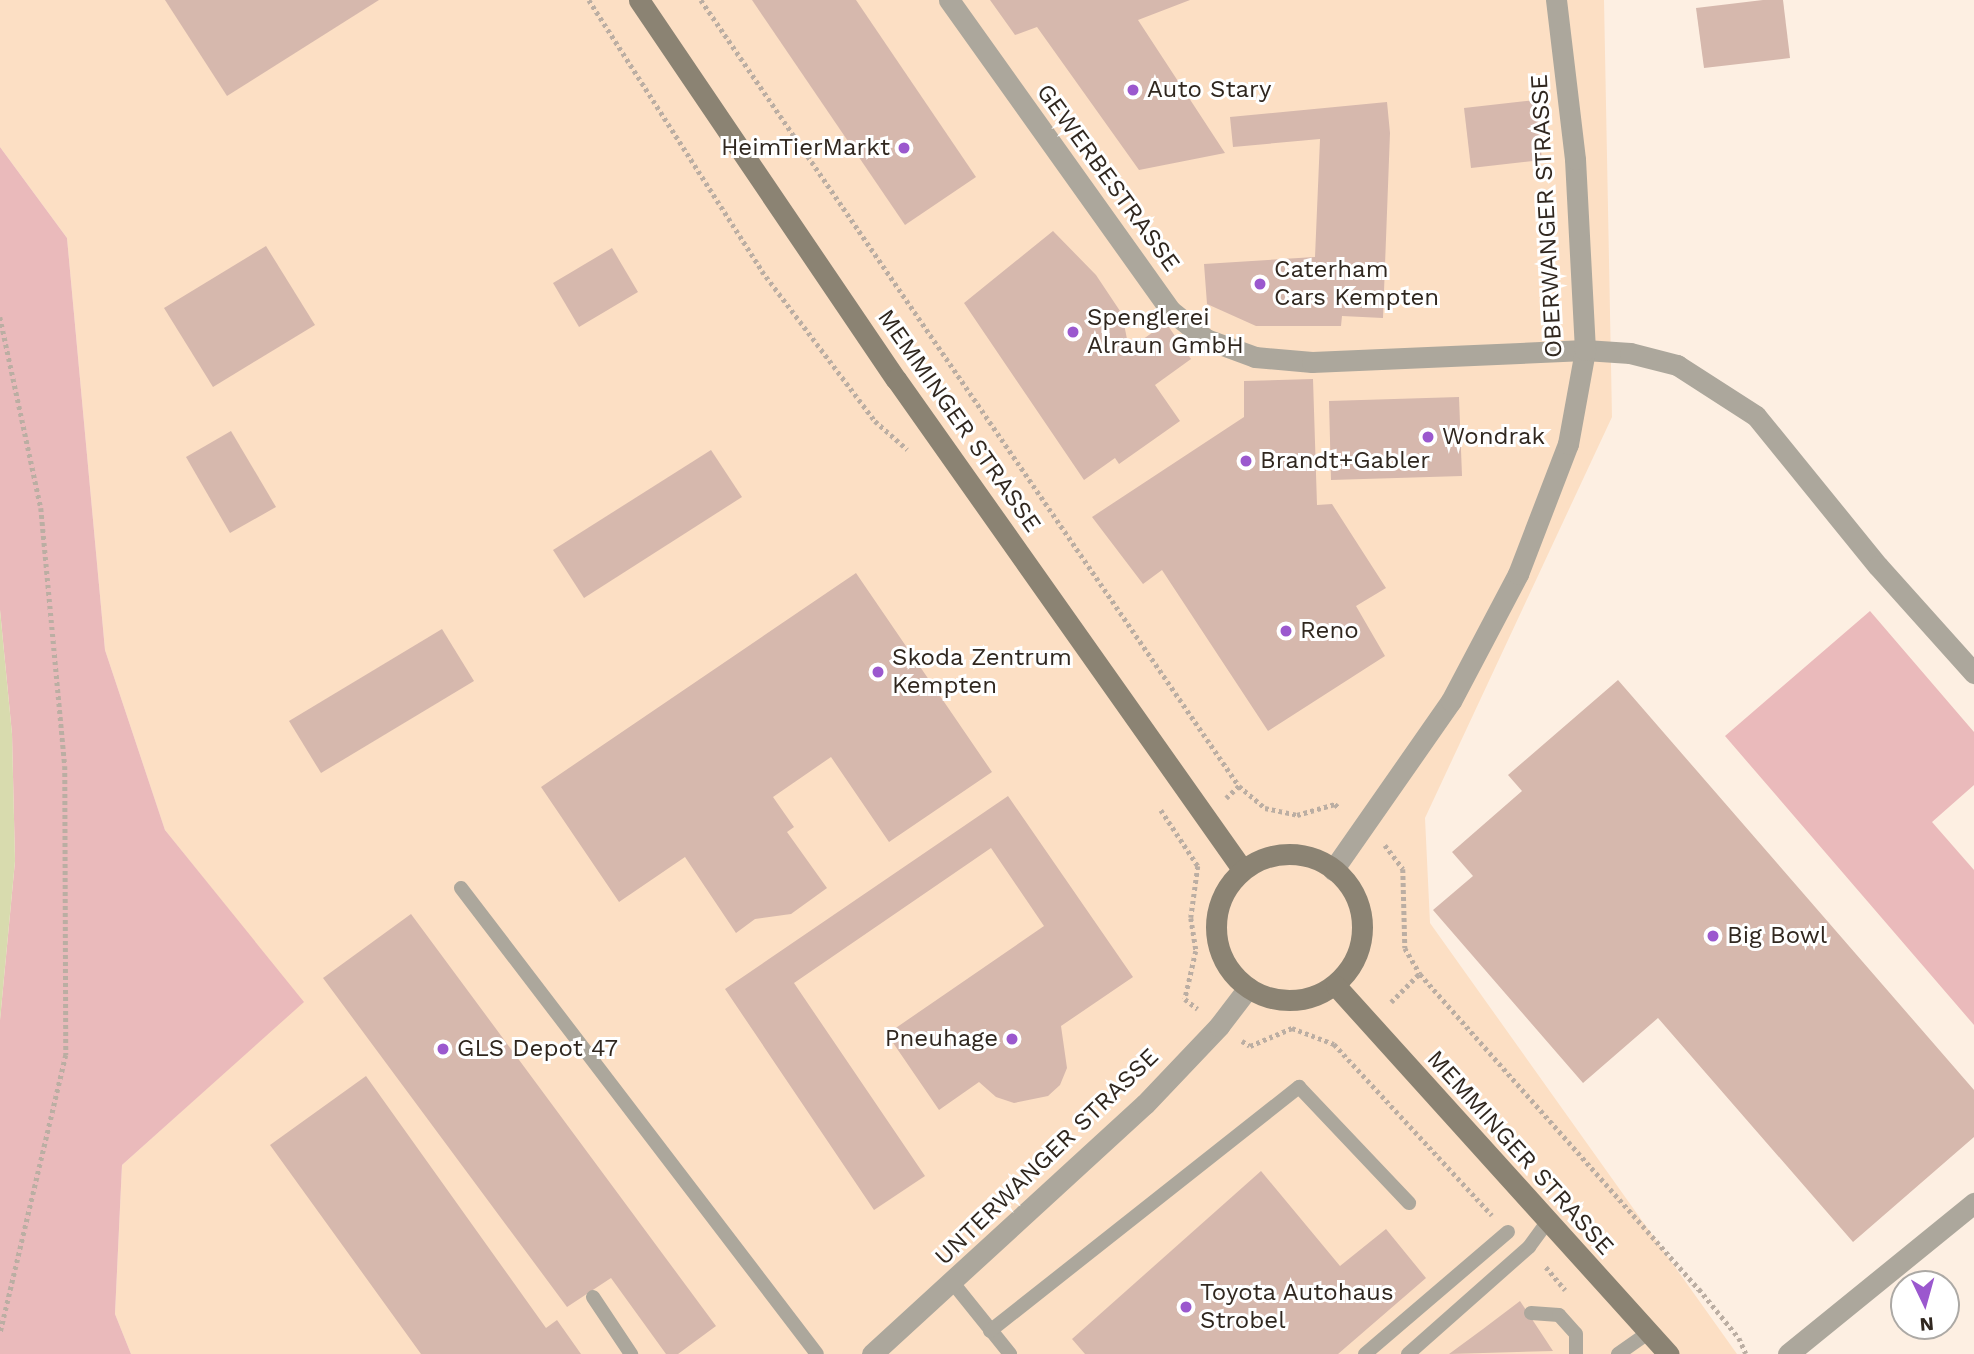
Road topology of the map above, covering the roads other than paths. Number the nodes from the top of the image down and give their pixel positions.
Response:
1 (639, 0) edge
2 (949, 0) edge
3 (1556, 0) edge
4 (1585, 349) junction
5 (1974, 673) edge
6 (1242, 869) junction
7 (1333, 870) junction
8 (461, 888) dead end
9 (1336, 986) junction
10 (1248, 988) junction
11 (1409, 1203) dead end
12 (1974, 1203) edge
13 (1546, 1224) junction
14 (1508, 1232) road end
15 (953, 1283) junction
16 (593, 1297) dead end
17 (1531, 1313) dead end
18 (990, 1331) junction
19 (1648, 1333) junction
20 (631, 1354) edge
21 (817, 1354) edge
22 (872, 1354) edge
23 (1010, 1354) edge
24 (1365, 1354) edge
25 (1408, 1354) edge
26 (1576, 1354) edge
27 (1618, 1354) edge
28 (1668, 1354) edge
29 (1788, 1354) edge

1 - 6 main road, MEMMINGER STRASSE
2 - 4 street, GEWERBESTRASSE
3 - 4 street, OBERWANGER STRASSE
4 - 5 street, GEWERBESTRASSE
4 - 7 street, OBERWANGER STRASSE
6 - 7 main road
6 - 10 main road
7 - 9 main road
8 - 21 lane
9 - 10 main road
9 - 13 main road, MEMMINGER STRASSE
10 - 15 street, UNTERWANGER STRASSE
11 - 18 lane
12 - 29 street
13 - 19 main road, MEMMINGER STRASSE
13 - 25 lane
14 - 24 lane
15 - 18 lane
15 - 22 street, UNTERWANGER STRASSE
16 - 20 lane
17 - 26 lane
18 - 23 lane
19 - 27 lane
19 - 28 main road, MEMMINGER STRASSE

